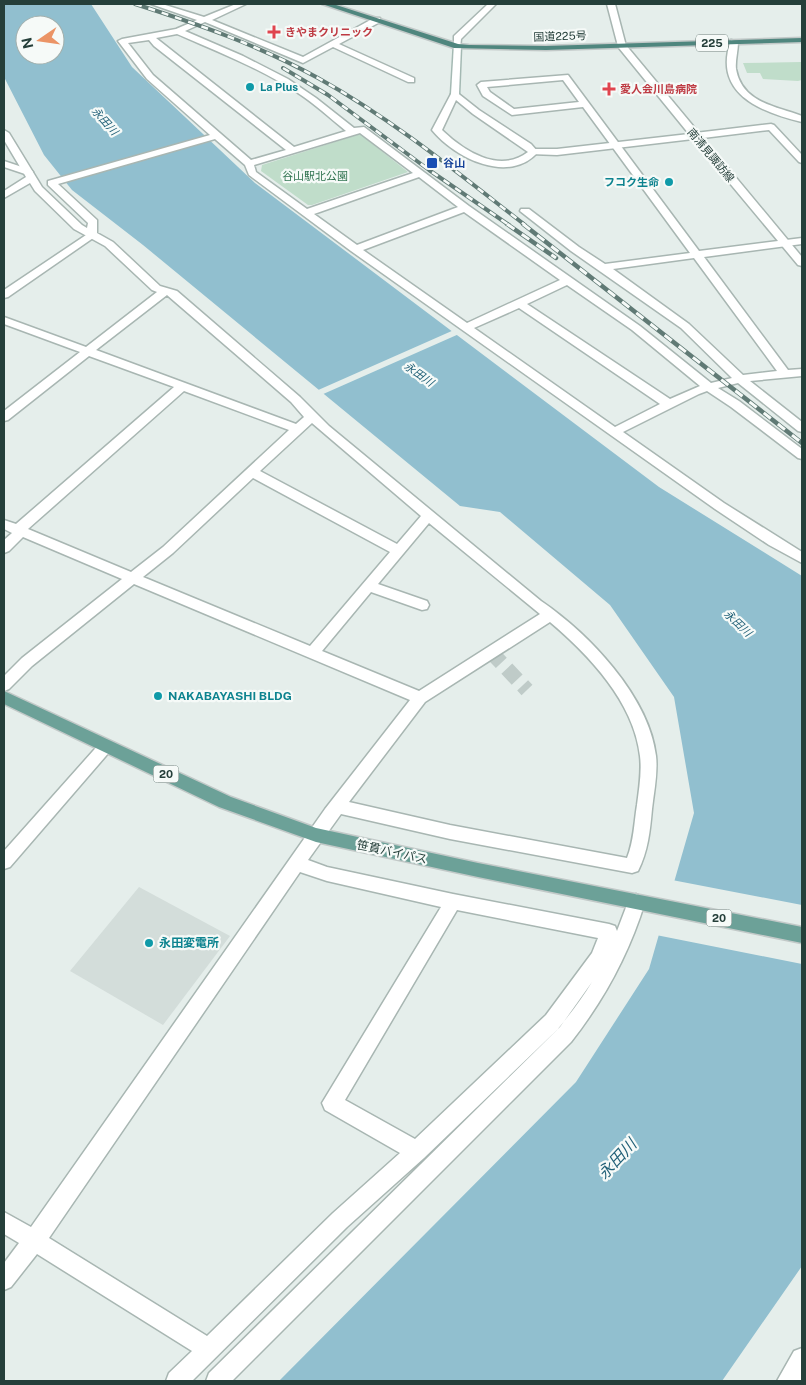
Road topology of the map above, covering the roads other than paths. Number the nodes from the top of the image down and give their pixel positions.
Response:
1 (155, 4) edge
2 (216, 4) edge
3 (242, 4) edge
4 (326, 4) edge
5 (492, 4) edge
6 (611, 4) edge
7 (231, 9) junction
8 (206, 20) junction
9 (377, 20) junction
10 (178, 31) junction
11 (151, 37) junction
12 (802, 40) edge
13 (734, 42) junction
14 (333, 44) junction
15 (457, 46) junction
16 (622, 46) junction
17 (411, 80) dead end
18 (455, 94) junction
19 (747, 99) junction
20 (585, 104) junction
21 (476, 112) junction
22 (444, 114) junction
23 (802, 119) edge
24 (765, 120) junction
25 (353, 132) junction
26 (4, 133) edge
27 (216, 136) junction
28 (695, 136) junction
29 (616, 145) junction
30 (293, 151) junction
31 (533, 152) junction
32 (802, 160) edge
33 (4, 164) edge
34 (249, 164) junction
35 (419, 174) junction
36 (30, 175) junction
37 (4, 196) edge
38 (465, 208) junction
39 (525, 210) dead end
40 (306, 213) junction
41 (92, 234) junction
42 (802, 241) edge
43 (785, 243) junction
44 (355, 249) junction
45 (696, 254) junction
46 (802, 263) edge
47 (603, 267) junction
48 (569, 280) junction
49 (166, 290) junction
50 (4, 295) edge
51 (519, 303) junction
52 (4, 320) edge
53 (466, 328) junction
54 (88, 351) junction
55 (802, 372) edge
56 (785, 374) junction
57 (740, 379) junction
58 (182, 386) junction
59 (708, 387) junction
60 (669, 404) junction
61 (311, 416) junction
62 (4, 417) edge
63 (802, 428) edge
64 (298, 429) junction
65 (614, 432) junction
66 (802, 455) edge
67 (251, 472) junction
68 (429, 515) junction
69 (4, 524) edge
70 (20, 531) junction
71 (4, 548) edge
72 (399, 551) junction
73 (802, 558) edge
74 (134, 578) junction
75 (369, 586) junction
76 (422, 605) dead end
77 (551, 614) junction
78 (312, 653) junction
79 (4, 685) edge
80 (4, 697) edge
81 (420, 698) junction
82 (106, 746) junction
83 (337, 806) junction
84 (316, 835) junction
85 (4, 862) edge
86 (298, 864) junction
87 (453, 902) junction
88 (636, 902) junction
89 (802, 935) edge
90 (417, 1151) junction
91 (4, 1222) edge
92 (34, 1241) junction
93 (4, 1280) edge
94 (209, 1349) junction
95 (802, 1359) edge
96 (178, 1381) edge
97 (217, 1381) edge
98 (788, 1381) edge

1 - 8 street
2 - 7 street
3 - 7 street
4 - 9 highway, 国道225号 / 225
5 - 15 street
6 - 16 street
7 - 8 street
8 - 10 street
8 - 14 street
9 - 14 street
9 - 15 highway, 国道225号 / 225
10 - 11 street
10 - 25 street
11 - 27 street
11 - 30 street
12 - 13 highway, 国道225号 / 225
13 - 16 highway, 国道225号 / 225
13 - 19 street
14 - 17 street
15 - 16 highway, 国道225号 / 225
15 - 18 street
16 - 28 street, 南清見諏訪線
18 - 21 street
18 - 22 street
19 - 23 street
19 - 24 street
20 - 20 street
20 - 29 street
21 - 22 street
21 - 31 street
22 - 31 street
24 - 28 street
24 - 32 street
25 - 30 street
25 - 35 street
26 - 36 street
27 - 34 street
27 - 41 street
28 - 29 street
28 - 43 street, 南清見諏訪線
29 - 31 street
29 - 45 street
30 - 34 street
33 - 36 street
34 - 40 street
35 - 38 street
35 - 40 street
36 - 37 street
36 - 41 street
38 - 44 street
38 - 48 street
39 - 47 street
40 - 44 street
41 - 49 street
41 - 50 street
42 - 43 street
43 - 45 street
43 - 46 street, 南清見諏訪線
44 - 53 street
45 - 47 street
45 - 56 street
47 - 57 street
48 - 51 street
48 - 59 street
49 - 54 street
49 - 61 street
51 - 53 street
51 - 60 street
52 - 54 street
53 - 65 street
54 - 58 street
54 - 62 street
55 - 56 street
56 - 57 street
57 - 59 street
57 - 63 street
58 - 64 street
58 - 70 street
59 - 60 street
59 - 66 street
60 - 65 street
61 - 64 street
61 - 68 street
64 - 67 street
65 - 73 street
67 - 72 street
67 - 74 street
68 - 72 street
68 - 77 street
69 - 70 street
70 - 71 street
70 - 74 street
72 - 75 street
74 - 78 street
74 - 79 street
75 - 76 street
75 - 78 street
77 - 81 street
77 - 83 street
78 - 81 street
80 - 82 main road, 笹貫バイパス / 20
81 - 83 street
82 - 84 main road, 笹貫バイパス / 20
82 - 85 street
83 - 84 street
84 - 86 street
84 - 88 main road, 笹貫バイパス / 20
86 - 87 street
86 - 92 street
87 - 90 street
87 - 90 street
88 - 89 main road, 笹貫バイパス / 20
88 - 97 street
90 - 94 street
91 - 92 street
92 - 93 street
92 - 94 street
94 - 96 street
95 - 98 street

